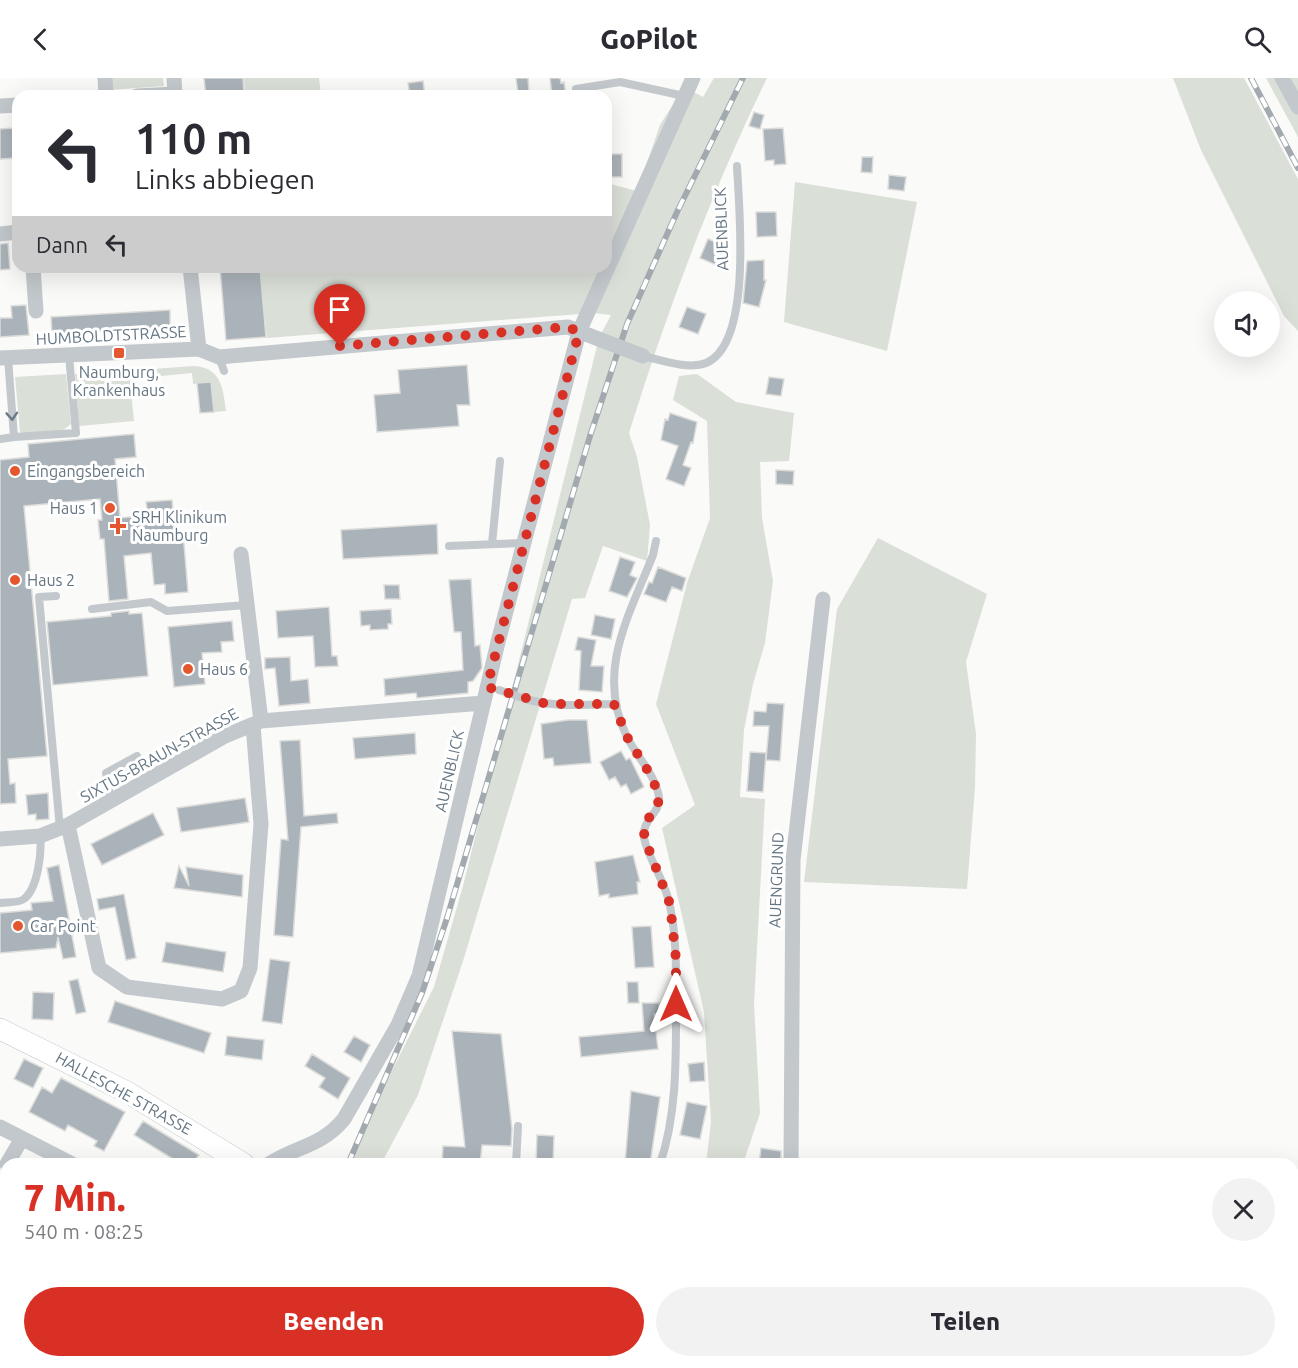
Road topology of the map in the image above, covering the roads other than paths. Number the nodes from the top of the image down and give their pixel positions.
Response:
1 (693, 78) edge
2 (1282, 78) edge
3 (576, 89) dead end
4 (684, 96) junction
5 (1298, 107) edge
6 (737, 166) dead end
7 (612, 258) edge
8 (33, 273) edge
9 (191, 273) edge
10 (605, 273) edge
11 (36, 311) dead end
12 (579, 332) junction
13 (199, 349) junction
14 (69, 356) junction
15 (643, 356) joint
16 (4, 358) edge
17 (14, 437) junction
18 (0, 439) edge
19 (500, 461) dead end
20 (656, 541) dead end
21 (523, 543) junction
22 (492, 544) junction
23 (449, 546) dead end
24 (241, 554) dead end
25 (56, 596) dead end
26 (823, 599) dead end
27 (247, 605) junction
28 (92, 609) dead end
29 (493, 688) junction
30 (483, 703) junction
31 (614, 704) junction
32 (257, 723) junction
33 (137, 756) dead end
34 (111, 801) junction
35 (64, 827) junction
36 (40, 836) junction
37 (0, 839) edge
38 (0, 903) edge
39 (0, 1029) edge
40 (518, 1126) dead end
41 (0, 1127) edge
42 (21, 1140) junction
43 (10, 1158) edge
44 (59, 1158) edge
45 (232, 1158) edge
46 (284, 1158) edge
47 (516, 1158) edge
48 (662, 1158) edge
49 (791, 1158) edge

1 - 4 street, AUENBLICK
2 - 5 street
3 - 4 lane
4 - 7 street, AUENBLICK
6 - 15 lane, AUENBLICK
8 - 11 street
9 - 13 street
10 - 12 street, AUENBLICK
12 - 13 street, HUMBOLDTSTRASSE
12 - 15 street, AUENBLICK, bridge
12 - 21 street, AUENBLICK
13 - 14 street, HUMBOLDTSTRASSE
14 - 16 street, HUMBOLDTSTRASSE
14 - 17 lane
16 -> 17 lane
17 - 18 lane
19 - 22 lane
20 - 31 lane
21 - 22 lane
21 - 29 street, AUENBLICK
22 - 23 lane
24 - 27 street
25 - 35 lane
26 - 49 street, AUENGRUND
27 - 28 lane
27 - 32 street
29 - 30 street, AUENBLICK
29 - 31 lane, bridge
30 - 32 street, SIXTUS-BRAUN-STRASSE
30 - 46 street, AUENBLICK
31 - 48 lane
32 - 34 street, SIXTUS-BRAUN-STRASSE
32 - 35 street
33 - 34 lane
34 - 35 street, SIXTUS-BRAUN-STRASSE
35 - 36 street, SIXTUS-BRAUN-STRASSE
36 - 37 street, SIXTUS-BRAUN-STRASSE
36 - 38 lane
39 - 45 main road, HALLESCHE STRASSE
40 - 47 lane
41 - 42 street
42 - 43 street
42 - 44 street

